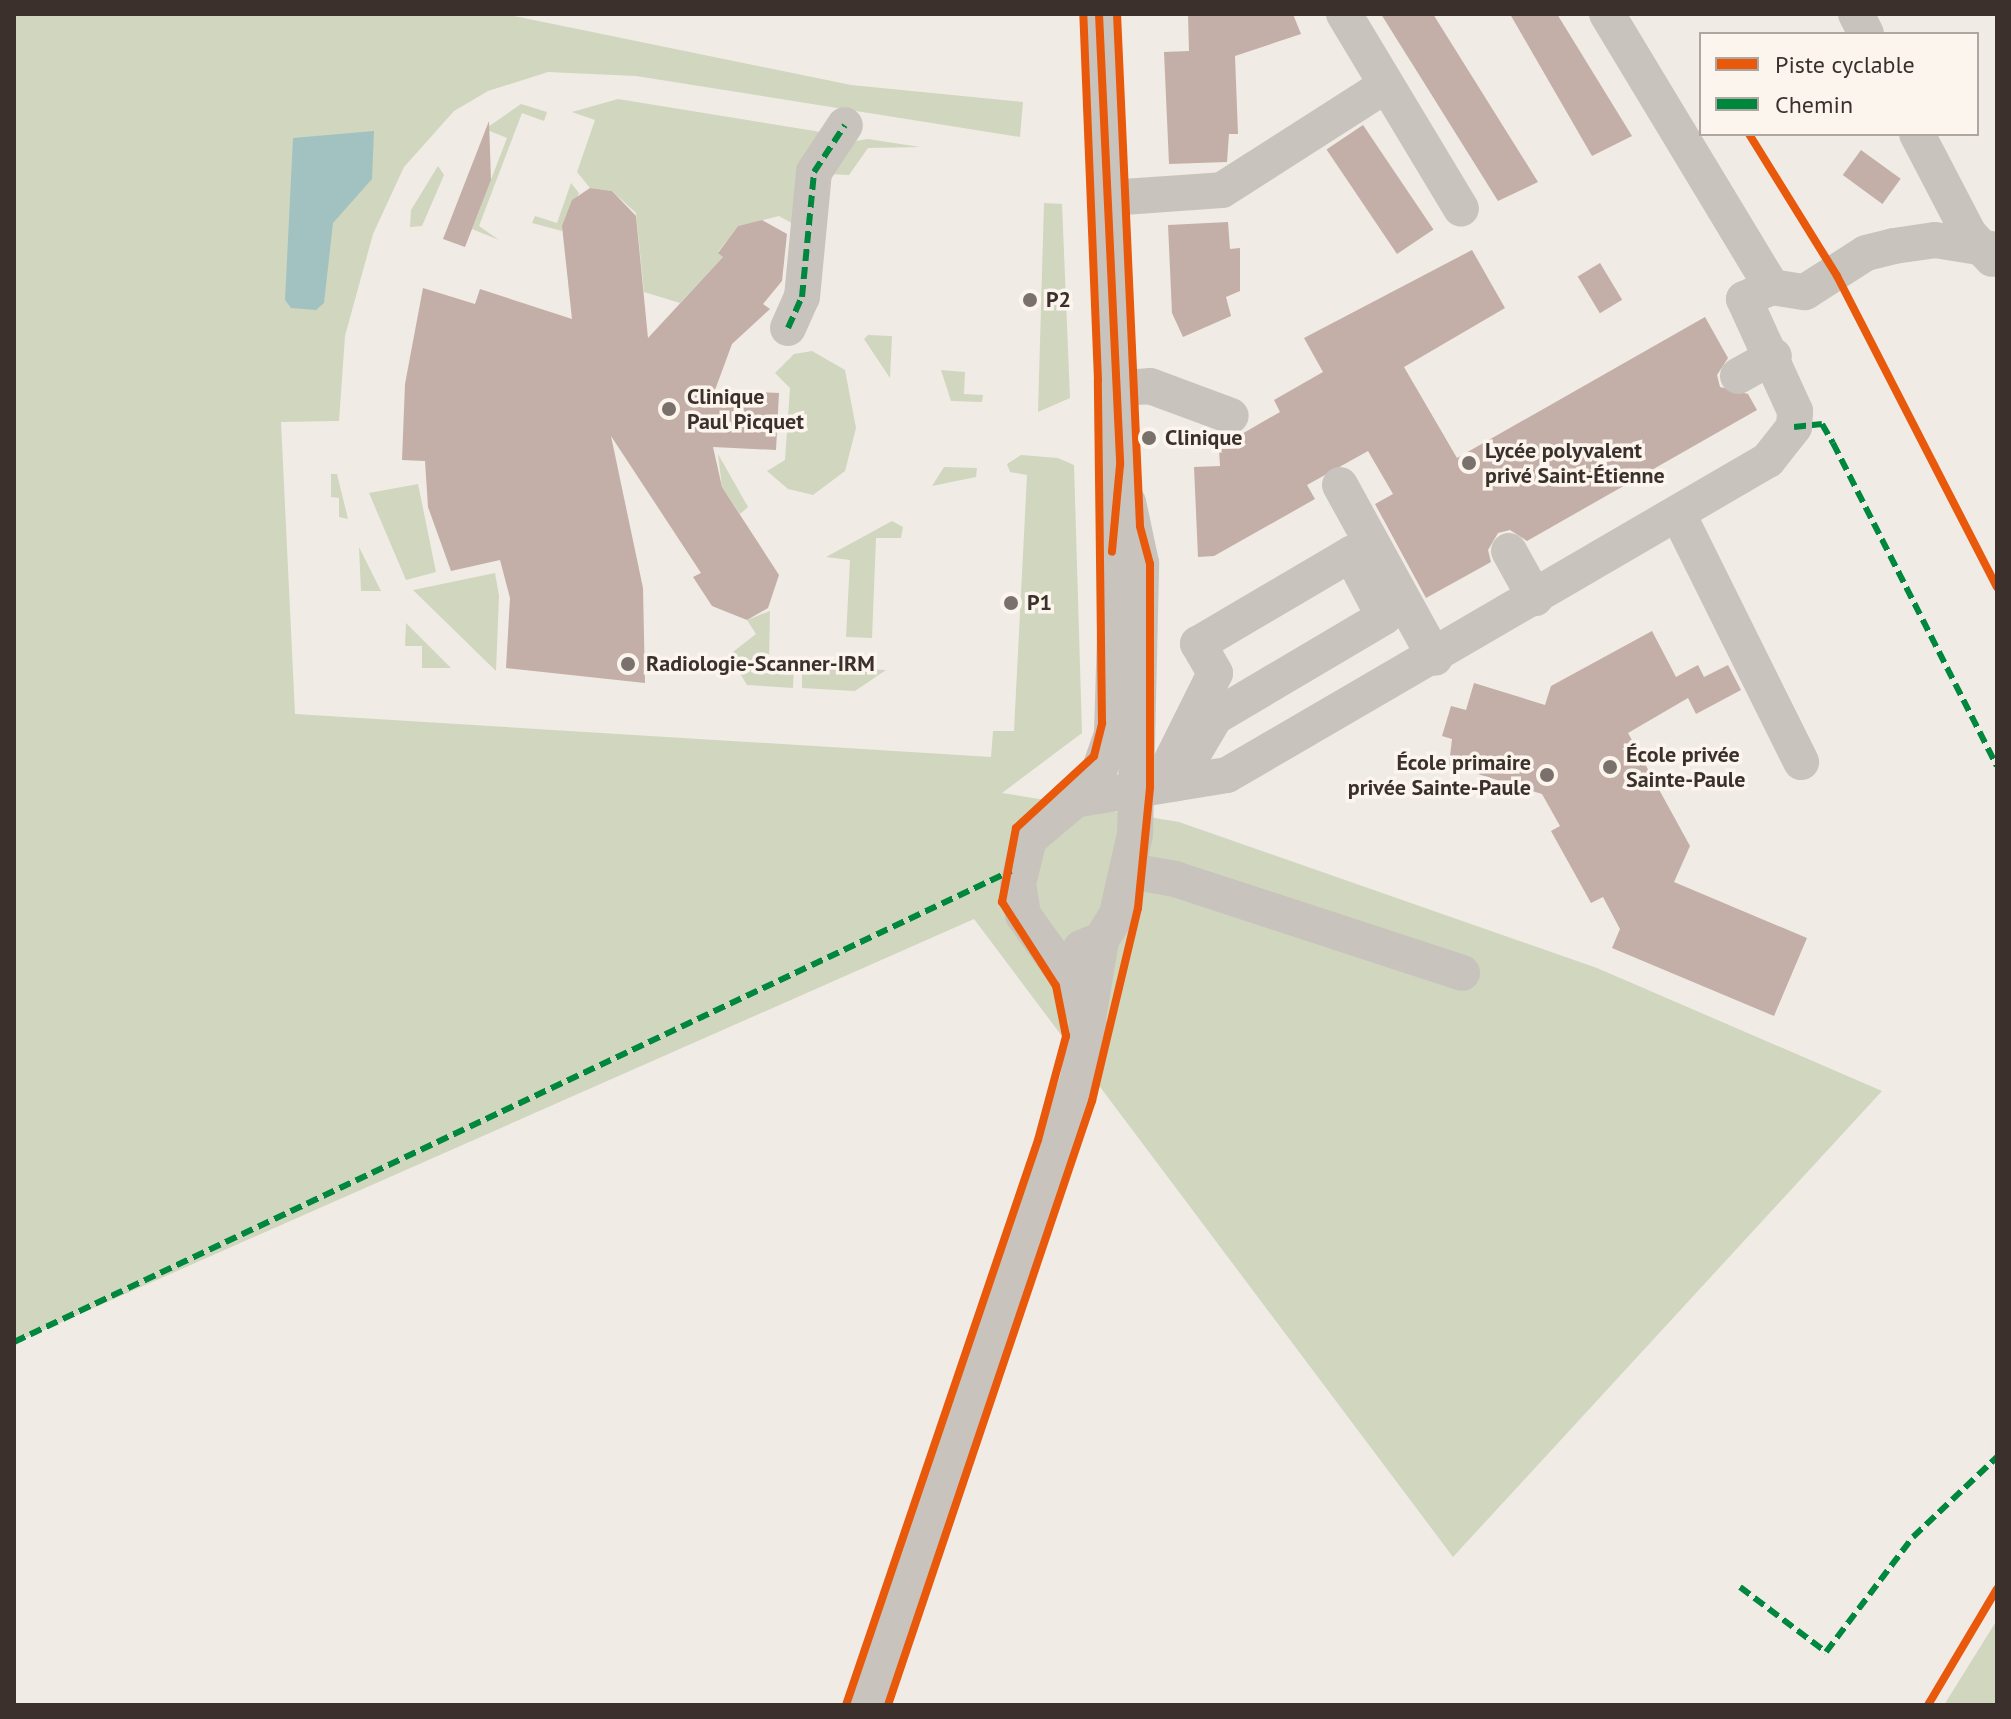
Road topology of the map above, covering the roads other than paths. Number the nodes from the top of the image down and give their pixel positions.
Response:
1 (1099, 14) edge
2 (1344, 14) edge
3 (1607, 14) edge
4 (1856, 14) edge
5 (1865, 32) edge
6 (1383, 87) junction
7 (845, 125) dead end
8 (1918, 136) edge
9 (1109, 198) junction
10 (1461, 209) dead end
11 (1992, 255) edge
12 (1772, 287) junction
13 (788, 328) dead end
14 (1777, 364) junction
15 (1742, 383) dead end
16 (1116, 388) junction
17 (1231, 416) dead end
18 (1120, 465) junction
19 (1340, 485) dead end
20 (1678, 514) junction
21 (1509, 551) dead end
22 (1535, 598) junction
23 (1435, 658) junction
24 (1801, 762) dead end
25 (1158, 786) junction
26 (1066, 808) junction
27 (1130, 871) junction
28 (1101, 940) junction
29 (1462, 973) dead end
30 (1089, 1026) junction
31 (867, 1705) edge

1 - 9 street
2 - 6 street
3 - 12 street
4 - 5 street
6 - 9 street
6 - 10 street
7 - 13 street
8 - 11 street
9 - 16 street
11 - 12 street
12 - 14 street
14 - 15 street
14 - 20 street
16 - 17 street
16 - 18 street
18 - 25 street
18 - 26 street
19 - 23 street
20 - 22 street
20 - 24 street
21 - 22 street
22 - 23 street
23 - 25 street
25 - 25 street
25 - 26 street
25 - 27 street
26 - 28 street
26 - 30 street
27 - 28 street
27 - 29 street
28 - 30 street
30 - 31 street

